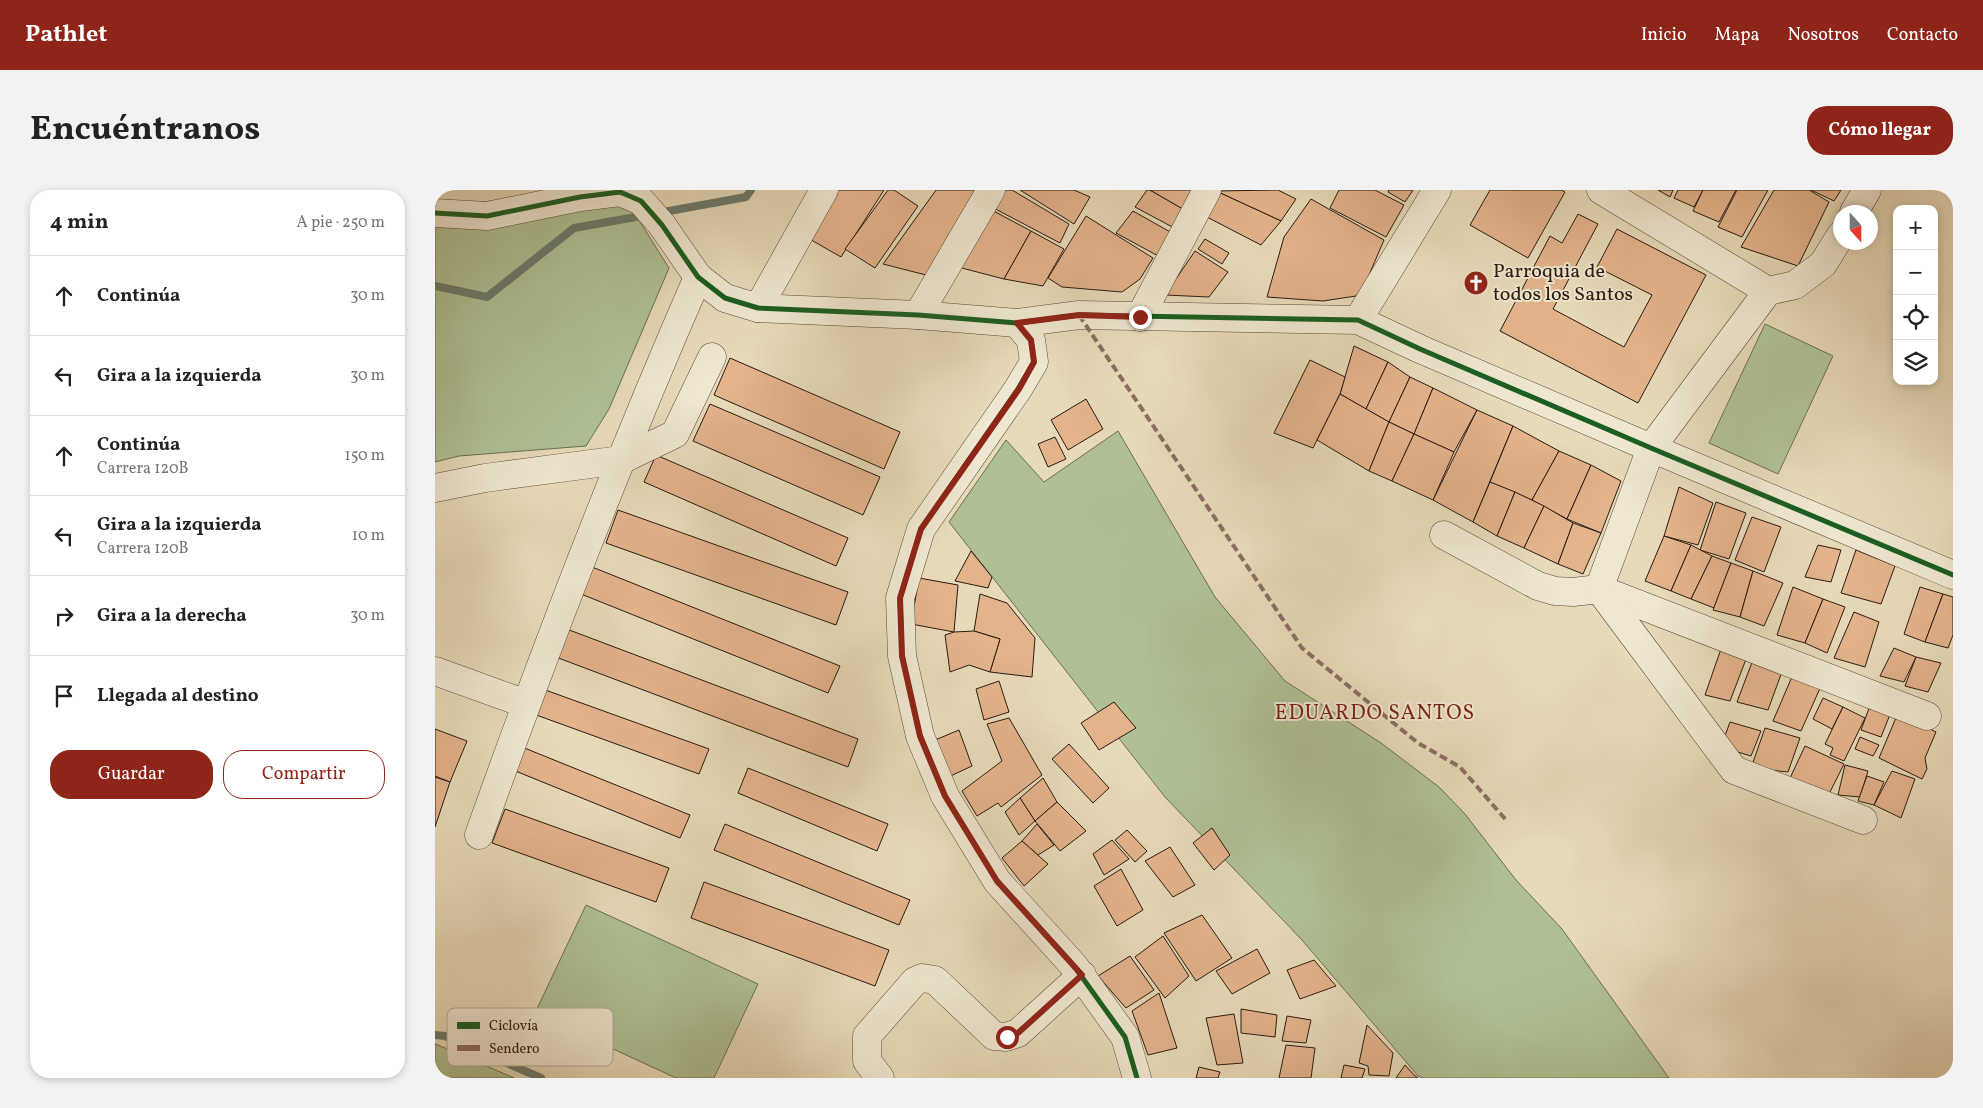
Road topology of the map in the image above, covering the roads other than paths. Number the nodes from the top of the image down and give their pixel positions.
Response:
1 (824, 190) edge
2 (991, 190) edge
3 (1207, 190) edge
4 (1437, 190) edge
5 (1601, 190) edge
6 (1867, 190) edge
7 (1858, 205) edge
8 (435, 213) edge
9 (1833, 248) edge
10 (698, 277) junction
11 (1768, 291) junction
12 (758, 308) junction
13 (918, 315) junction
14 (1140, 317) junction
15 (1358, 320) junction
16 (1017, 323) junction
17 (712, 357) dead end
18 (1651, 448) junction
19 (621, 460) junction
20 (435, 488) edge
21 (1444, 535) dead end
22 (1953, 575) edge
23 (1599, 589) junction
24 (435, 671) edge
25 (526, 704) junction
26 (1927, 716) dead end
27 (1863, 820) dead end
28 (479, 835) dead end
29 (1082, 975) junction
30 (880, 1078) edge
31 (1137, 1078) edge

1 - 12 street
2 - 13 street
3 - 14 street
4 - 15 street
5 - 11 street
6 - 7 street
8 - 10 street
9 - 11 street
10 - 12 street
10 - 19 street
11 - 18 street
12 - 13 street
13 - 16 street
14 - 15 street
14 - 16 street
15 - 18 street
16 - 29 street
17 - 19 street
18 - 22 street
18 - 23 street
19 - 20 street
19 - 25 street
21 - 23 street
23 - 26 street
23 - 27 street
24 - 25 street
25 - 28 street
29 - 30 street
29 - 31 street

